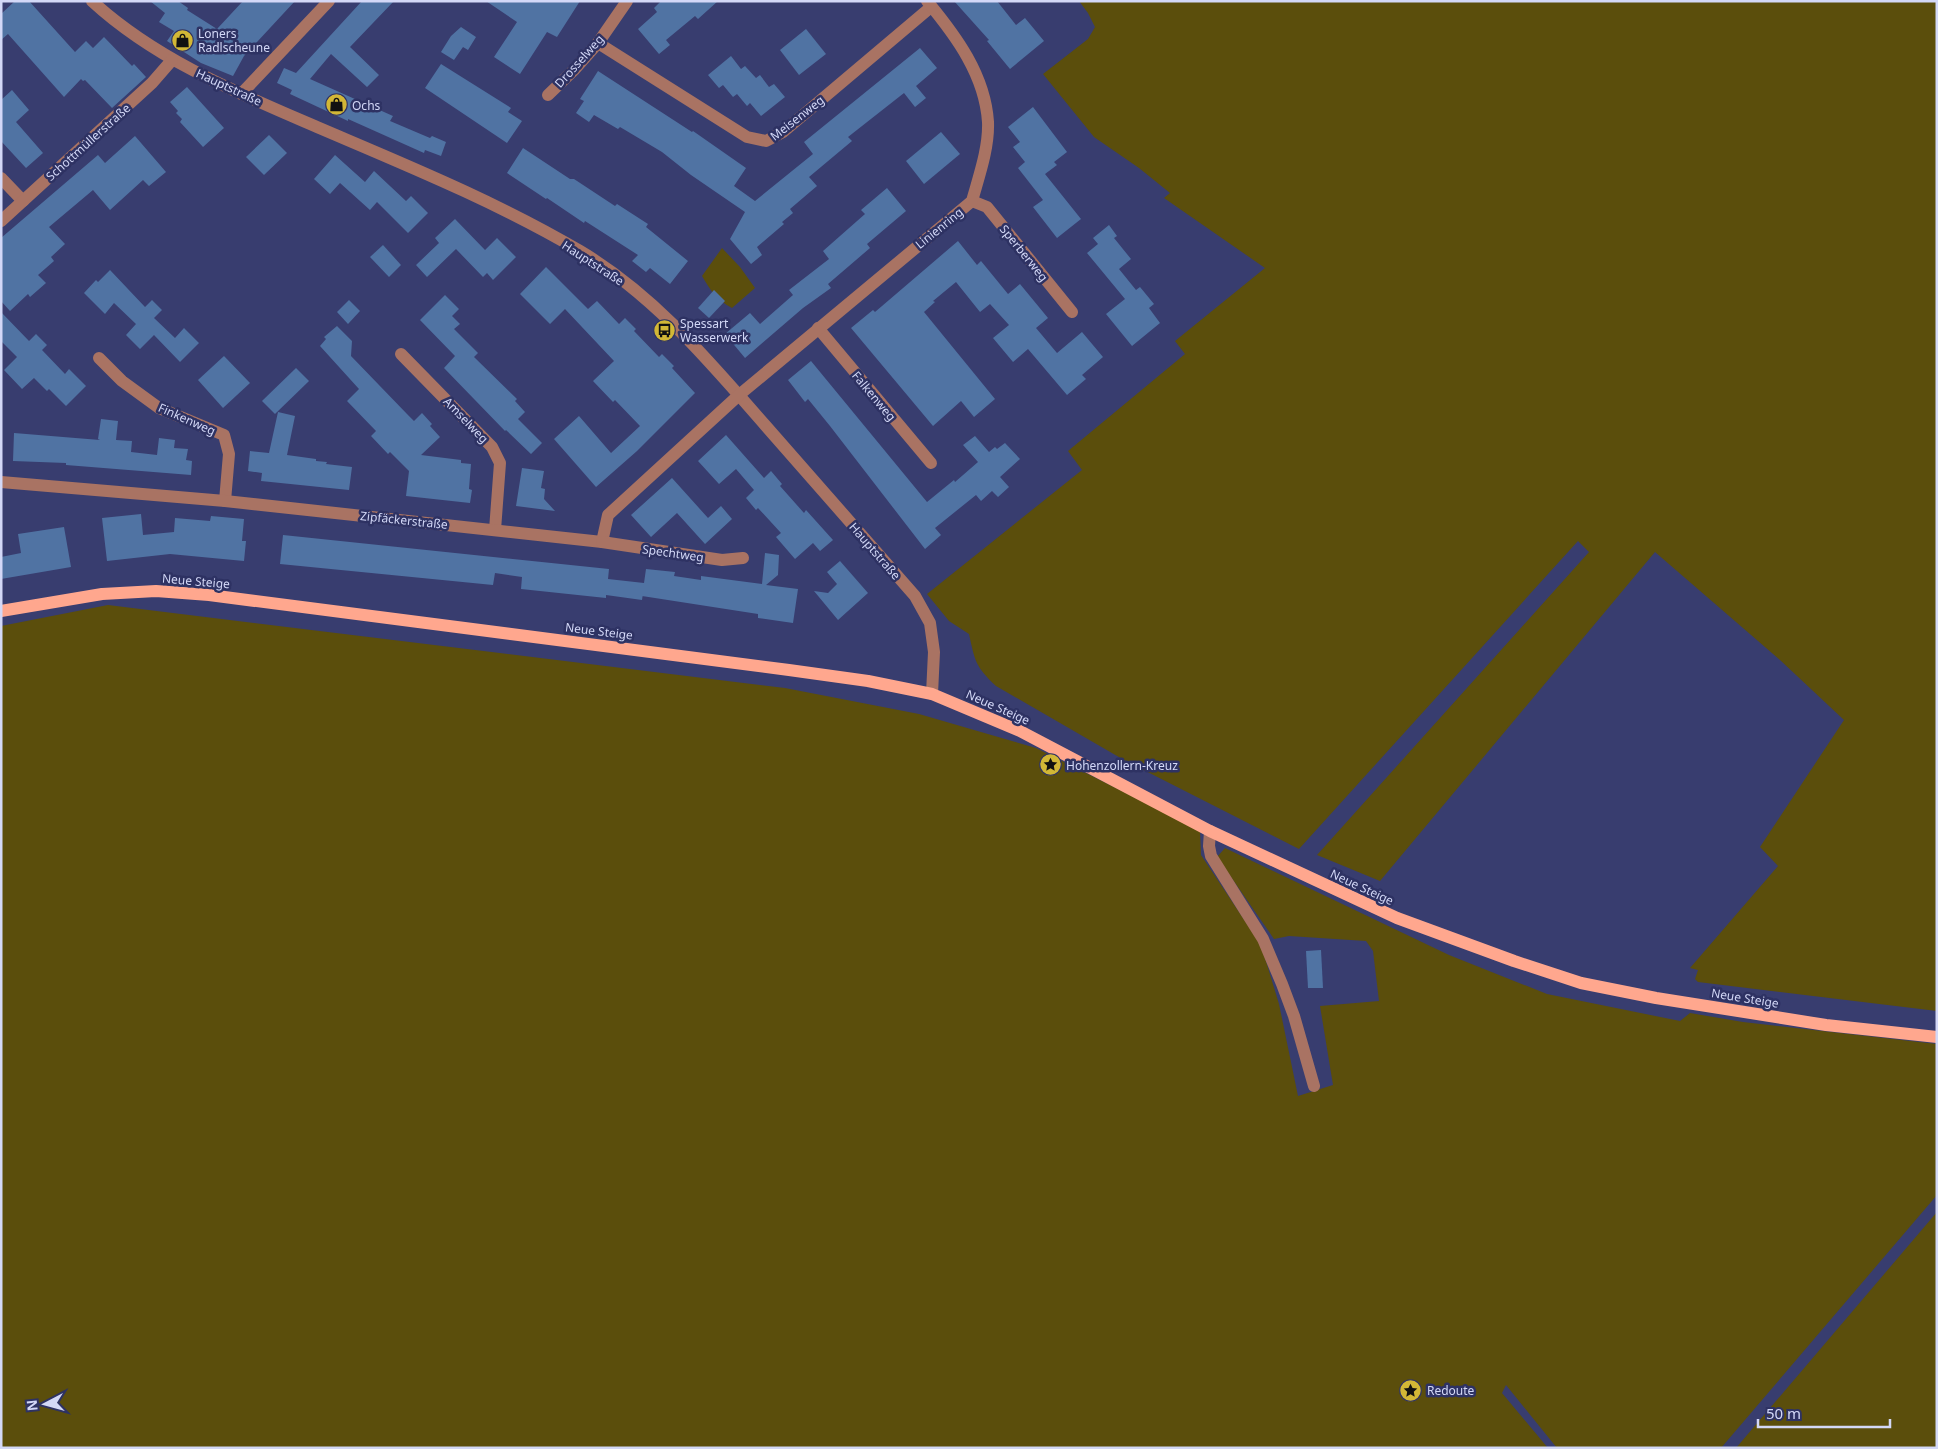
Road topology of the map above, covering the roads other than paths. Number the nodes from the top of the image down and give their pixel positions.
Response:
1 (92, 1) edge
2 (329, 1) edge
3 (627, 1) edge
4 (929, 4) edge
5 (598, 43) junction
6 (172, 60) junction
7 (241, 94) junction
8 (548, 95) dead end
9 (1, 178) edge
10 (23, 201) junction
11 (972, 201) junction
12 (1, 221) edge
13 (1072, 312) dead end
14 (818, 328) junction
15 (401, 354) dead end
16 (99, 358) dead end
17 (739, 395) junction
18 (931, 463) dead end
19 (1, 482) edge
20 (225, 501) junction
21 (495, 530) junction
22 (602, 542) junction
23 (743, 558) dead end
24 (1, 611) edge
25 (932, 694) junction
26 (1210, 831) junction
27 (1937, 1037) edge
28 (1314, 1086) dead end

1 - 6 street, Hauptstraße
2 - 7 street
3 - 5 street, Drosselweg
4 - 5 street, Meisenweg
4 - 11 street, Linienring
5 - 8 street, Drosselweg
6 - 7 street, Hauptstraße
6 - 10 street, Schottmüllerstraße
7 - 17 street, Hauptstraße
9 - 10 street
10 - 12 street, Schottmüllerstraße
11 - 13 street, Sperberweg
11 - 14 street, Linienring
14 - 17 street, Linienring
14 - 18 street, Falkenweg
15 - 21 street, Amselweg
16 - 20 street, Finkenweg
17 - 22 street
17 - 25 street, Hauptstraße
19 - 20 street, Zipfäckerstraße
20 - 21 street, Zipfäckerstraße
21 - 22 street, Zipfäckerstraße
22 - 23 street, Spechtweg
24 - 25 main road, Neue Steige
25 - 26 main road, Neue Steige
26 - 27 main road, Neue Steige
26 - 28 street

